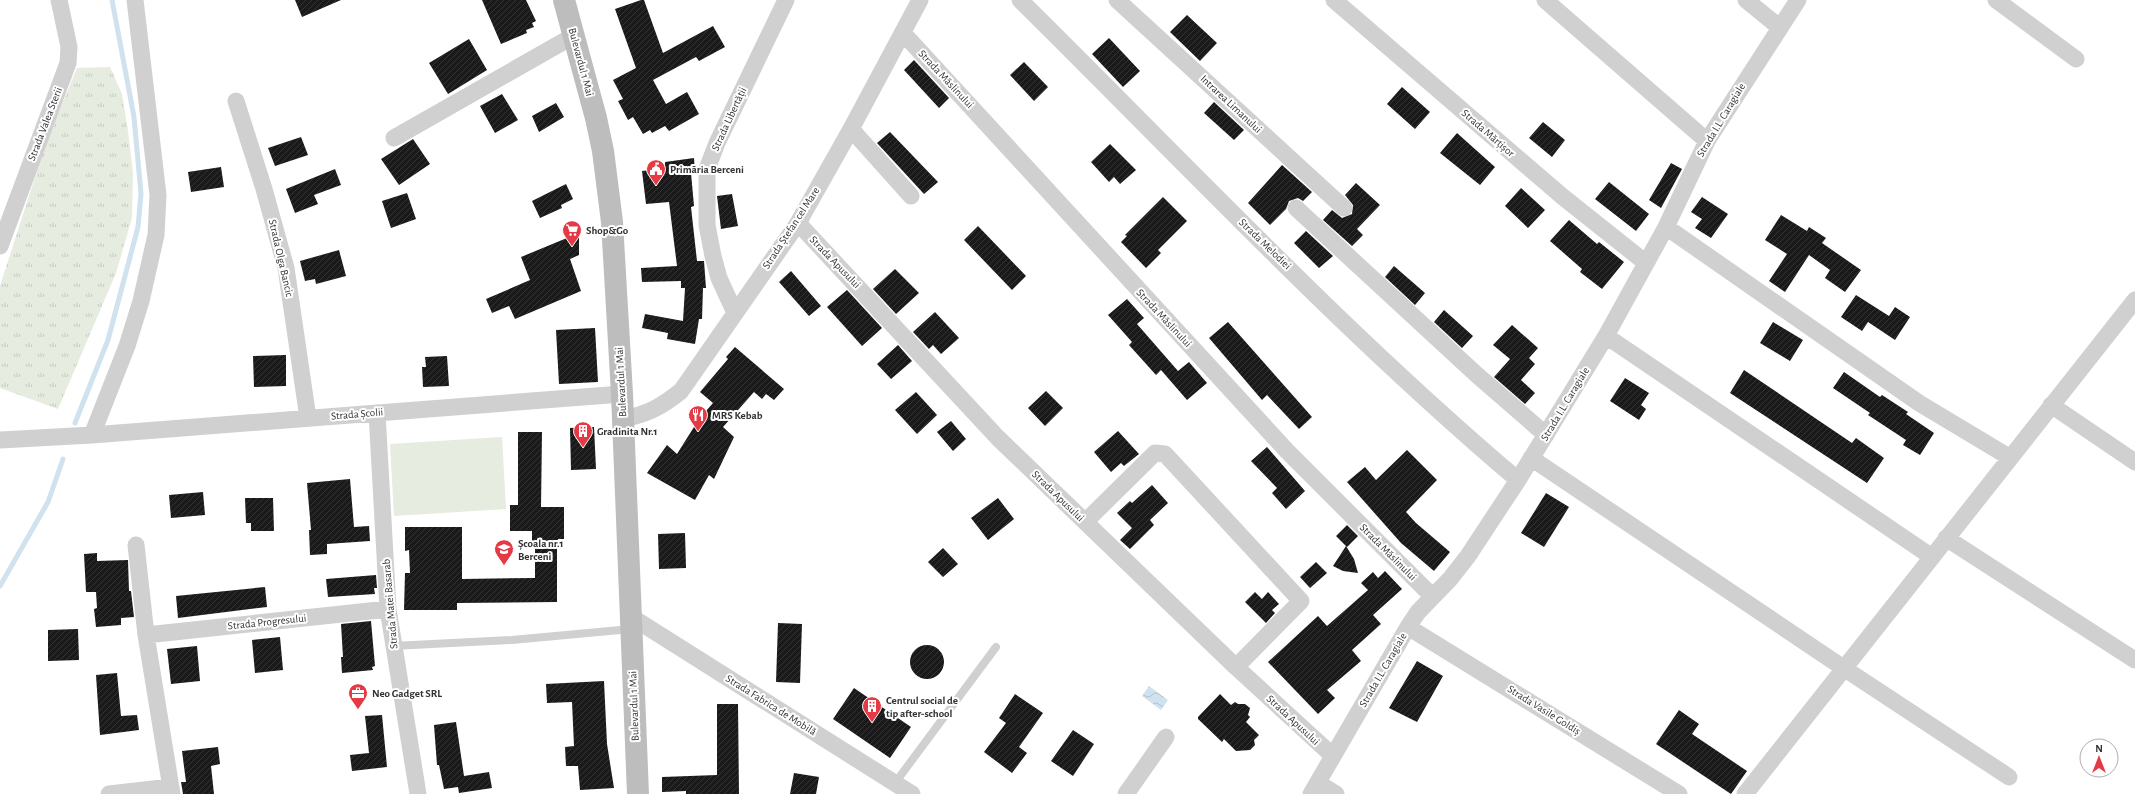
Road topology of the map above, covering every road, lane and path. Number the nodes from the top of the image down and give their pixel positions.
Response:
1 (60, 0) edge
2 (135, 0) edge
3 (564, 0) edge
4 (786, 0) edge
5 (920, 0) edge
6 (1020, 0) edge
7 (1117, 0) edge
8 (1334, 0) edge
9 (1545, 0) edge
10 (1746, 0) edge
11 (1798, 0) edge
12 (1996, 0) edge
13 (1779, 26) junction
14 (903, 33) junction
15 (575, 35) junction
16 (2076, 59) dead end
17 (236, 101) dead end
18 (851, 129) junction
19 (394, 138) dead end
20 (1707, 141) junction
21 (911, 196) dead end
22 (1296, 208) dead end
23 (1344, 208) dead end
24 (798, 223) junction
25 (1666, 227) junction
26 (0, 246) edge
27 (1646, 263) junction
28 (2135, 300) edge
29 (735, 313) junction
30 (1606, 336) junction
31 (622, 394) junction
32 (2051, 405) junction
33 (376, 413) junction
34 (308, 418) junction
35 (623, 419) junction
36 (92, 435) junction
37 (1546, 435) junction
38 (0, 440) edge
39 (2009, 457) junction
40 (1531, 458) junction
41 (2135, 462) edge
42 (1518, 480) junction
43 (1085, 522) junction
44 (1946, 538) junction
45 (136, 545) dead end
46 (1932, 557) junction
47 (1432, 596) junction
48 (388, 609) junction
49 (630, 622) junction
50 (1408, 627) junction
51 (146, 634) junction
52 (393, 646) junction
53 (996, 647) dead end
54 (2135, 660) edge
55 (1236, 667) junction
56 (1845, 669) junction
57 (1166, 737) dead end
58 (1333, 756) junction
59 (2009, 777) dead end
60 (895, 783) junction
61 (1315, 788) edge
62 (172, 790) edge
63 (110, 794) edge
64 (418, 794) edge
65 (638, 794) edge
66 (912, 794) edge
67 (1126, 794) edge
68 (1336, 794) edge
69 (1679, 794) edge
70 (1745, 794) edge

1 - 26 street, Strada Valea Sterii
2 - 36 street
3 - 15 main road, Bulevardul 1 Mai
4 - 29 street, Strada Libertății
5 - 14 street, Strada Ștefan cel Mare
6 - 42 street, Strada Melodiei
7 - 23 street, Intrarea Limanului
8 - 27 street, Strada Mărțișor
9 - 20 street
10 - 13 street
11 - 13 street, Strada I.L. Caragiale
12 - 16 street
13 - 20 street, Strada I.L. Caragiale
14 - 18 street, Strada Ștefan cel Mare
14 - 47 street, Strada Măslinului
15 - 19 street
15 - 31 main road, Bulevardul 1 Mai
17 - 34 street, Strada Olga Bancic
18 - 21 street
18 - 24 street, Strada Ștefan cel Mare
20 - 25 street, Strada I.L. Caragiale
22 - 37 street
24 - 29 street, Strada Ștefan cel Mare
24 - 43 street, Strada Apusului
25 - 27 street, Strada I.L. Caragiale
25 - 39 street
27 - 30 street, Strada I.L. Caragiale
28 - 32 street
29 - 35 street, Strada Ștefan cel Mare
30 - 37 street, Strada I.L. Caragiale
30 - 46 street
31 - 33 street, Strada Școlii
31 - 35 main road, Bulevardul 1 Mai
32 - 39 street
32 - 41 street
33 - 34 street, Strada Școlii
33 - 48 street, Strada Matei Basarab
34 - 36 street, Strada Școlii
35 - 49 main road, Bulevardul 1 Mai
36 - 38 street, Strada Școlii
37 - 40 street, Strada I.L. Caragiale
39 - 44 street
40 - 42 street, Strada I.L. Caragiale
40 - 56 street
42 - 47 street, Strada I.L. Caragiale
43 - 55 street, Strada Apusului
43 - 55 street
44 - 46 street
44 - 54 street
45 - 51 street
46 - 56 street
47 - 50 street, Strada I.L. Caragiale
48 - 51 street, Strada Progresului
48 - 52 street, Strada Matei Basarab
49 - 52 lane
49 - 60 street, Strada Fabrica de Mobilă
49 - 65 main road, Bulevardul 1 Mai
50 - 58 street, Strada I.L. Caragiale
50 - 69 street, Strada Vasile Goldiș
51 - 62 street
52 - 64 street, Strada Matei Basarab
53 - 60 lane
55 - 58 street, Strada Apusului
56 - 59 street
56 - 70 street
57 - 67 street
58 - 61 street, Strada I.L. Caragiale
60 - 66 street, Strada Fabrica de Mobilă
61 - 68 street
62 - 63 street

